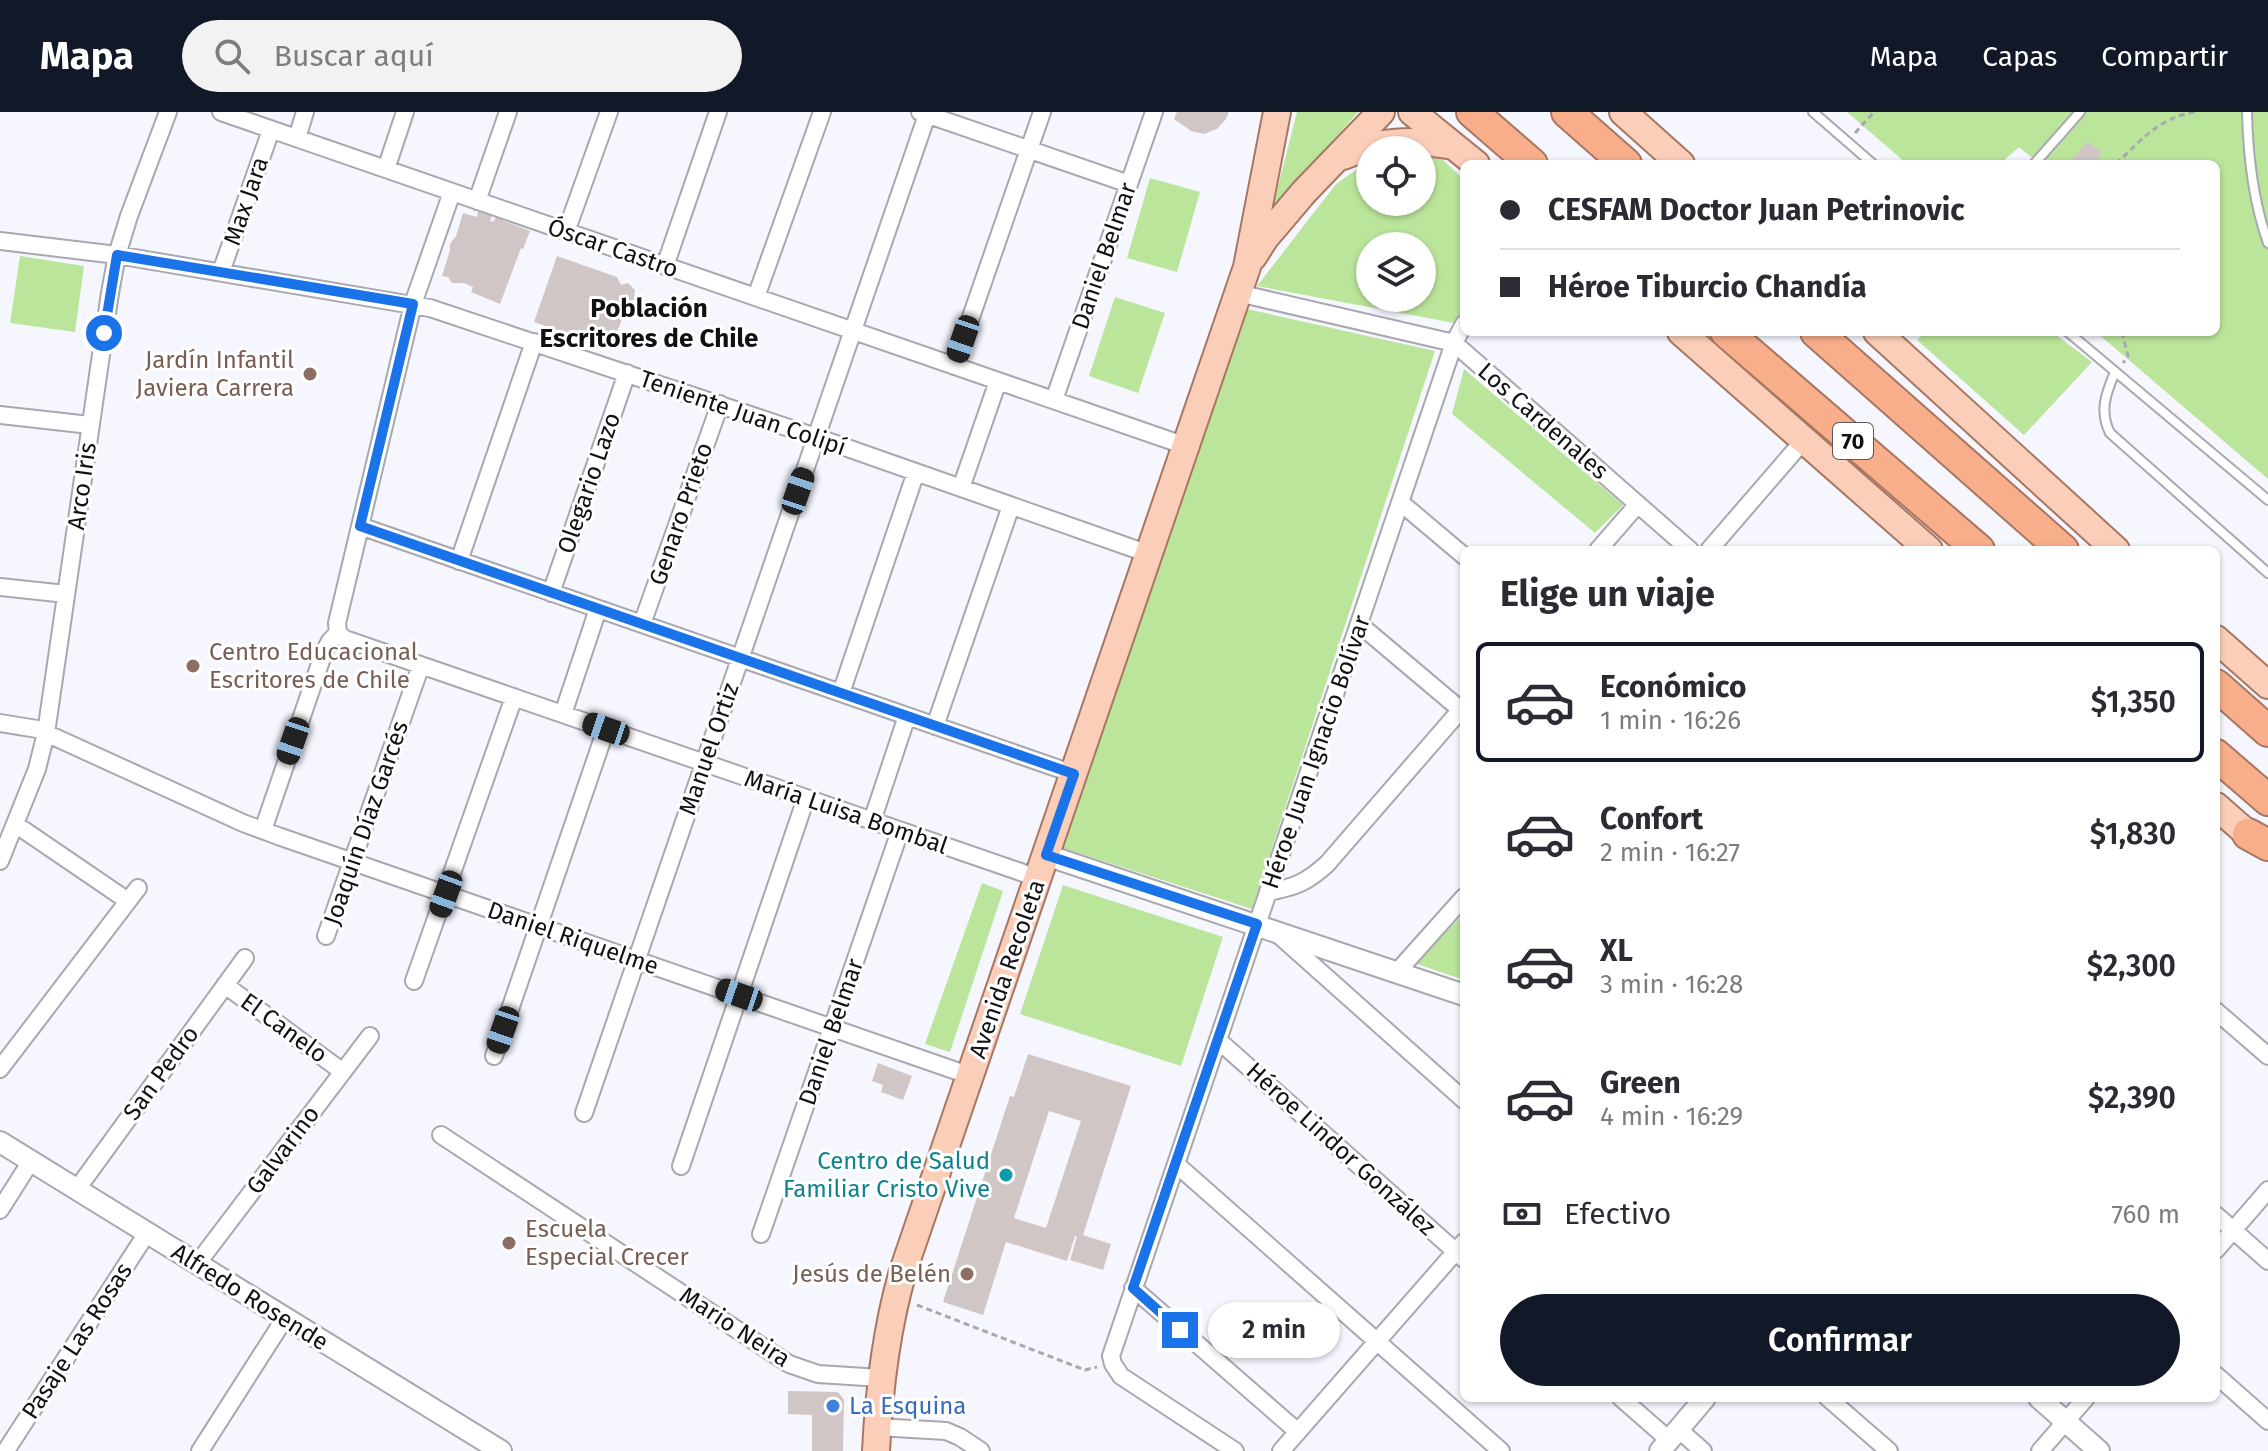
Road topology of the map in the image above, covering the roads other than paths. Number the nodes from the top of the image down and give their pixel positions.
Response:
1 (168, 112) edge
2 (221, 112) edge
3 (305, 112) edge
4 (405, 112) edge
5 (508, 112) edge
6 (609, 112) edge
7 (718, 112) edge
8 (822, 112) edge
9 (1042, 112) edge
10 (1154, 112) edge
11 (1277, 112) edge
12 (1381, 112) edge
13 (1412, 112) edge
14 (1472, 112) edge
15 (1567, 112) edge
16 (1623, 112) edge
17 (1813, 112) edge
18 (2080, 112) edge
19 (2247, 112) edge
20 (925, 113) edge
21 (271, 130) junction
22 (297, 138) junction
23 (1453, 146) junction
24 (1029, 149) junction
25 (1336, 159) junction
26 (1471, 160) edge
27 (1527, 160) edge
28 (1621, 160) edge
29 (1677, 160) edge
30 (1868, 160) edge
31 (2038, 160) edge
32 (386, 169) junction
33 (1129, 184) junction
34 (452, 192) junction
35 (477, 201) junction
36 (566, 232) junction
37 (0, 241) edge
38 (2268, 243) edge
39 (117, 255) junction
40 (665, 266) junction
41 (1247, 267) junction
42 (221, 272) junction
43 (1238, 293) junction
44 (756, 297) junction
45 (413, 304) junction
46 (853, 331) junction
47 (1460, 332) edge
48 (1686, 336) edge
49 (1731, 336) edge
50 (1821, 336) edge
51 (1884, 336) edge
52 (2073, 336) edge
53 (534, 342) junction
54 (1454, 343) junction
55 (954, 366) junction
56 (2115, 372) junction
57 (627, 373) junction
58 (998, 381) junction
59 (1054, 400) junction
60 (720, 404) junction
61 (0, 415) edge
62 (90, 425) junction
63 (816, 437) junction
64 (1804, 440) junction
65 (1186, 446) junction
66 (916, 472) junction
67 (961, 488) junction
68 (2268, 500) edge
69 (1400, 502) junction
70 (1638, 504) junction
71 (1011, 506) junction
72 (360, 526) junction
73 (1601, 546) edge
74 (1685, 546) edge
75 (1712, 546) edge
76 (1924, 546) edge
77 (1974, 546) edge
78 (2058, 546) edge
79 (2112, 546) edge
80 (1460, 553) edge
81 (1149, 554) junction
82 (459, 561) junction
83 (2268, 573) edge
84 (0, 587) edge
85 (551, 593) junction
86 (66, 594) junction
87 (598, 609) junction
88 (642, 624) junction
89 (1359, 624) junction
90 (338, 633) junction
91 (2220, 643) edge
92 (740, 658) junction
93 (421, 665) junction
94 (2268, 685) edge
95 (2220, 689) edge
96 (841, 693) junction
97 (514, 697) junction
98 (1460, 706) edge
99 (1460, 710) edge
100 (563, 714) junction
101 (907, 716) junction
102 (0, 723) edge
103 (935, 726) junction
104 (606, 729) junction
105 (2268, 731) edge
106 (46, 733) junction
107 (2220, 758) edge
108 (704, 763) junction
109 (1074, 774) junction
110 (806, 798) junction
111 (2268, 800) edge
112 (2220, 812) edge
113 (872, 821) junction
114 (15, 824) junction
115 (263, 830) junction
116 (900, 831) junction
117 (2258, 840) edge
118 (0, 861) edge
119 (352, 861) junction
120 (1042, 867) junction
121 (1268, 892) junction
122 (446, 894) junction
123 (1460, 901) edge
124 (539, 926) junction
125 (1265, 927) junction
126 (326, 936) dead end
127 (245, 958) dead end
128 (637, 960) junction
129 (1397, 972) junction
130 (414, 981) dead end
131 (225, 985) junction
132 (1460, 994) edge
133 (739, 995) junction
134 (2220, 1014) edge
135 (832, 1028) junction
136 (370, 1036) dead end
137 (1218, 1040) junction
138 (494, 1056) dead end
139 (2268, 1056) edge
140 (0, 1069) edge
141 (343, 1072) junction
142 (971, 1076) junction
143 (1460, 1097) edge
144 (584, 1113) dead end
145 (441, 1135) dead end
146 (0, 1142) edge
147 (31, 1161) junction
148 (1176, 1164) junction
149 (681, 1166) dead end
150 (77, 1189) junction
151 (2268, 1190) edge
152 (0, 1210) edge
153 (2220, 1219) edge
154 (2233, 1230) junction
155 (147, 1233) junction
156 (761, 1234) dead end
157 (2220, 1245) edge
158 (1460, 1250) edge
159 (1460, 1252) edge
160 (2268, 1261) edge
161 (197, 1264) junction
162 (1133, 1288) junction
163 (285, 1318) junction
164 (1377, 1342) junction
165 (881, 1378) junction
166 (2220, 1379) edge
167 (1626, 1402) edge
168 (1702, 1402) edge
169 (1833, 1402) edge
170 (2044, 1402) edge
171 (2083, 1402) edge
172 (2268, 1421) edge
173 (2066, 1422) junction
174 (1298, 1432) junction
175 (876, 1439) edge
176 (1669, 1440) edge
177 (6, 1448) edge
178 (200, 1451) edge
179 (501, 1451) edge
180 (981, 1451) edge
181 (1235, 1451) edge
182 (1281, 1451) edge
183 (1501, 1451) edge
184 (1703, 1451) edge
185 (1889, 1451) edge
186 (2040, 1451) edge
187 (2099, 1451) edge

1 - 39 street, Arco Iris
2 - 21 street, Óscar Castro
3 - 22 street, Max Jara
4 - 32 street
5 - 35 street
6 - 36 street
7 - 40 street
8 - 44 street
9 - 24 street
10 - 33 street, Daniel Belmar
11 - 41 main road, Avenida Recoleta
12 - 25 main road, Avenida Recoleta
13 - 23 main road
14 - 27 highway
15 - 28 highway
16 - 29 main road
17 - 30 lane
18 - 31 lane
19 - 38 lane
20 - 24 street
20 - 46 street, Manuel Ortiz
21 - 22 street, Óscar Castro
21 - 42 street, Max Jara
22 - 32 street, Óscar Castro
23 - 25 main road
23 - 26 main road
24 - 33 street
24 - 55 street
25 - 41 main road, Avenida Recoleta
32 - 34 street, Óscar Castro
33 - 59 street, Daniel Belmar
34 - 35 street, Óscar Castro
34 - 45 street
35 - 36 street, Óscar Castro
36 - 40 street, Óscar Castro
37 - 39 street, Teniente Juan Colipí
39 - 42 street, Teniente Juan Colipí
39 - 62 street, Arco Iris
40 - 44 street, Óscar Castro
41 - 43 main road, Avenida Recoleta
42 - 45 street, Teniente Juan Colipí
43 - 54 street, Los Cardenales
43 - 65 main road, Avenida Recoleta
44 - 46 street, Óscar Castro
45 - 53 street, Teniente Juan Colipí
45 - 72 street
46 - 55 street, Óscar Castro
46 - 63 street, Manuel Ortiz
47 - 54 street, Héroe Juan Ignacio Bolívar
48 - 64 main road
49 - 77 highway, 70
50 - 78 highway, 70
51 - 79 main road
52 - 56 lane
53 - 57 street, Teniente Juan Colipí
53 - 82 street
54 - 69 street, Héroe Juan Ignacio Bolívar
54 - 70 street, Los Cardenales
55 - 58 street, Óscar Castro
56 - 68 lane
56 - 83 lane
57 - 60 street, Teniente Juan Colipí
57 - 85 street, Olegario Lazo
58 - 59 street, Óscar Castro
58 - 67 street
59 - 65 street, Óscar Castro
60 - 63 street, Teniente Juan Colipí
60 - 88 street, Genaro Prieto
61 - 62 street
62 - 86 street, Arco Iris
63 - 66 street, Teniente Juan Colipí
63 - 92 street, Manuel Ortiz
64 - 75 street
64 - 76 main road
65 - 81 main road, Avenida Recoleta
66 - 67 street, Teniente Juan Colipí
66 - 96 street
67 - 71 street, Teniente Juan Colipí
69 - 80 street
69 - 89 street, Héroe Juan Ignacio Bolívar
70 - 73 street
70 - 74 street, Los Cardenales
71 - 81 street, Teniente Juan Colipí
71 - 103 street
72 - 82 street
72 - 90 street
81 - 109 main road, Avenida Recoleta
82 - 85 street
84 - 86 street
85 - 87 street
86 - 106 street, Arco Iris
87 - 88 street
87 - 100 street
88 - 92 street
89 - 98 street
89 - 121 street, Héroe Juan Ignacio Bolívar
90 - 93 street, María Luisa Bombal
90 - 115 street
91 - 94 main road
92 - 96 street
92 - 108 street, Manuel Ortiz
93 - 97 street, María Luisa Bombal
93 - 119 street, Joaquín Díaz Garcés
95 - 105 highway
96 - 101 street
97 - 100 street, María Luisa Bombal
97 - 122 street
99 - 121 street
100 - 104 street, María Luisa Bombal
101 - 103 street
101 - 113 street
102 - 106 street, Daniel Riquelme
103 - 109 street
104 - 108 street, María Luisa Bombal
104 - 124 street
106 - 114 street, Arco Iris
106 - 115 street, Daniel Riquelme
107 - 111 highway
108 - 110 street, María Luisa Bombal
108 - 128 street, Manuel Ortiz
109 - 120 main road, Avenida Recoleta
110 - 113 street, María Luisa Bombal
110 - 133 street
112 - 117 main road
113 - 116 street, María Luisa Bombal
114 - 118 street, Arco Iris
114 - 140 street
115 - 119 street, Daniel Riquelme
116 - 120 street, María Luisa Bombal
116 - 135 street, Daniel Belmar
119 - 122 street, Daniel Riquelme
119 - 126 street, Joaquín Díaz Garcés
120 - 125 street
120 - 142 main road, Avenida Recoleta
121 - 125 street, Héroe Juan Ignacio Bolívar
122 - 124 street, Daniel Riquelme
122 - 130 street
123 - 129 street
124 - 128 street, Daniel Riquelme
124 - 138 street
125 - 129 street
125 - 137 street, Héroe Juan Ignacio Bolívar
125 - 143 street
127 - 131 street, San Pedro
128 - 133 street, Daniel Riquelme
128 - 144 street, Manuel Ortiz
129 - 132 street
131 - 141 street, El Canelo
131 - 150 street, San Pedro
133 - 135 street, Daniel Riquelme
133 - 149 street
134 - 139 street
135 - 142 street, Daniel Riquelme
135 - 156 street, Daniel Belmar
136 - 141 street, Galvarino
137 - 148 street, Héroe Juan Ignacio Bolívar
137 - 158 street, Héroe Lindor González
141 - 161 street, Galvarino
142 - 165 main road, Avenida Recoleta
145 - 165 street, Mario Neira
146 - 147 street, Alfredo Rosende
147 - 150 street, Alfredo Rosende
147 - 152 street
148 - 162 street, Héroe Juan Ignacio Bolívar
148 - 164 street
150 - 155 street, Alfredo Rosende
151 - 154 street
153 - 154 street
154 - 157 street
154 - 160 street
155 - 161 street, Alfredo Rosende
155 - 177 street, Pasaje Las Rosas
159 - 164 street
161 - 163 street, Alfredo Rosende
162 - 174 street
162 - 181 street, Héroe Juan Ignacio Bolívar
163 - 178 street
163 - 179 street, Alfredo Rosende
164 - 174 street
164 - 183 street
165 - 175 main road, Avenida Recoleta
166 - 172 street
167 - 176 street
168 - 176 street
169 - 185 street
170 - 173 street
171 - 173 street
173 - 186 street
173 - 187 street
174 - 182 street
175 - 180 street
176 - 184 street

